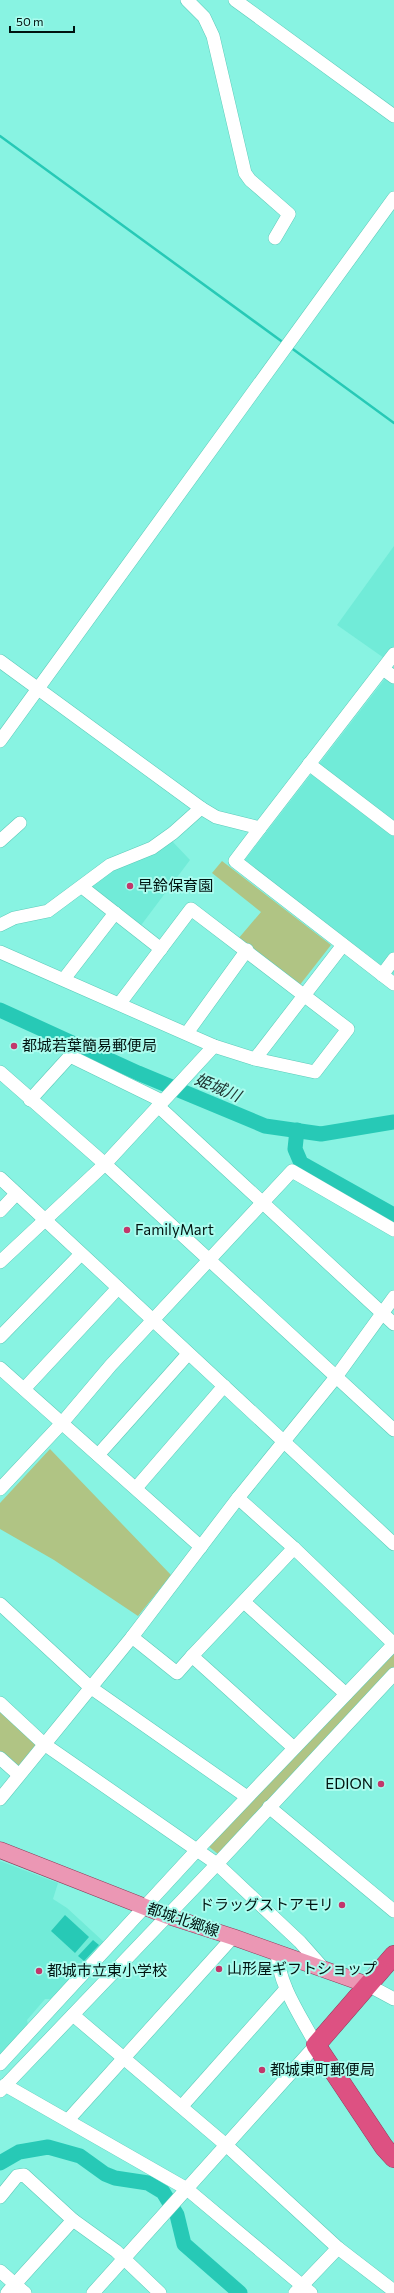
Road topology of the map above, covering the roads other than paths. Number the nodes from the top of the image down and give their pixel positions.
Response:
1 (187, 0) edge
2 (235, 0) edge
3 (394, 116) edge
4 (394, 198) edge
5 (274, 238) dead end
6 (394, 654) edge
7 (0, 661) edge
8 (383, 668) junction
9 (394, 677) edge
10 (38, 689) junction
11 (0, 741) edge
12 (309, 764) junction
13 (201, 808) junction
14 (20, 823) dead end
15 (260, 828) junction
16 (394, 829) edge
17 (0, 840) edge
18 (82, 887) junction
19 (114, 913) junction
20 (0, 925) edge
21 (343, 945) junction
22 (161, 949) junction
23 (247, 950) junction
24 (0, 952) edge
25 (394, 959) edge
26 (382, 975) junction
27 (64, 979) junction
28 (394, 984) edge
29 (303, 996) junction
30 (120, 1004) junction
31 (187, 1033) junction
32 (214, 1046) junction
33 (255, 1059) junction
34 (0, 1072) edge
35 (30, 1100) junction
36 (160, 1104) junction
37 (105, 1164) junction
38 (0, 1178) edge
39 (16, 1194) junction
40 (264, 1204) junction
41 (0, 1211) edge
42 (44, 1220) junction
43 (394, 1230) edge
44 (81, 1254) junction
45 (210, 1261) junction
46 (0, 1262) edge
47 (118, 1288) junction
48 (394, 1297) edge
49 (382, 1313) junction
50 (154, 1320) junction
51 (394, 1324) edge
52 (0, 1337) edge
53 (188, 1354) junction
54 (0, 1368) edge
55 (336, 1377) junction
56 (224, 1386) junction
57 (24, 1389) junction
58 (62, 1423) junction
59 (394, 1430) edge
60 (285, 1442) junction
61 (98, 1455) junction
62 (136, 1488) junction
63 (0, 1489) edge
64 (238, 1498) junction
65 (394, 1544) edge
66 (201, 1547) junction
67 (294, 1548) junction
68 (244, 1602) junction
69 (0, 1604) edge
70 (132, 1637) junction
71 (394, 1644) edge
72 (192, 1656) junction
73 (394, 1674) edge
74 (90, 1687) junction
75 (346, 1694) junction
76 (0, 1703) edge
77 (44, 1744) junction
78 (294, 1748) junction
79 (0, 1758) edge
80 (19, 1775) junction
81 (247, 1797) junction
82 (0, 1800) edge
83 (269, 1807) junction
84 (0, 1850) edge
85 (197, 1850) junction
86 (217, 1864) junction
87 (145, 1907) junction
88 (394, 1911) edge
89 (168, 1916) junction
90 (233, 1937) junction
91 (277, 1954) junction
92 (394, 1955) edge
93 (323, 1968) junction
94 (368, 1985) junction
95 (286, 1989) junction
96 (394, 1999) edge
97 (73, 2015) junction
98 (316, 2044) junction
99 (124, 2059) junction
100 (0, 2064) edge
101 (3, 2088) edge
102 (182, 2106) junction
103 (68, 2120) junction
104 (226, 2145) junction
105 (394, 2158) edge
106 (183, 2193) junction
107 (0, 2197) edge
108 (73, 2220) junction
109 (338, 2248) junction
110 (124, 2259) junction
111 (0, 2271) edge
112 (11, 2289) edge
113 (303, 2290) edge
114 (394, 2291) edge
115 (25, 2293) edge
116 (93, 2293) edge
117 (160, 2293) edge

1 - 5 street
2 - 3 street
4 - 10 street
6 - 8 street
7 - 10 street
8 - 9 street
8 - 12 street
10 - 11 street
10 - 13 street
12 - 15 street
12 - 16 street
13 - 15 street
13 - 18 street
14 - 17 street
15 - 21 street
18 - 19 street
18 - 20 street
19 - 22 street
19 - 27 street
21 - 26 street
21 - 29 street
22 - 23 street
22 - 30 street
23 - 29 street
23 - 31 street
24 - 27 street
25 - 26 street
26 - 28 street
27 - 30 street
29 - 33 street
29 - 33 street
30 - 31 street
31 - 32 street
32 - 33 street
32 - 36 street
34 - 35 street
35 - 36 street
35 - 37 street
36 - 37 street
36 - 40 street
37 - 42 street
37 - 45 street
38 - 39 street
39 - 41 street
39 - 42 street
40 - 43 street
40 - 45 street
40 - 49 street
42 - 44 street
42 - 46 street
44 - 47 street
44 - 52 street
45 - 50 street
45 - 55 street
47 - 50 street
47 - 57 street
48 - 49 street
49 - 51 street
49 - 55 street
50 - 53 street
50 - 58 street
53 - 56 street
53 - 61 street
54 - 57 street
55 - 59 street
55 - 60 street
56 - 60 street
56 - 62 street
57 - 58 street
58 - 61 street
58 - 63 street
60 - 64 street
60 - 65 street
61 - 62 street
62 - 66 street
64 - 66 street
64 - 67 street
66 - 70 street
67 - 68 street
67 - 71 street
68 - 72 street
68 - 75 street
69 - 74 street
70 - 72 street
70 - 74 street
71 - 75 street
72 - 78 street
73 - 83 street
74 - 77 street
74 - 81 street
75 - 78 street
76 - 77 street
77 - 80 street
77 - 85 street
78 - 81 street
79 - 80 street
80 - 82 street
81 - 85 street
83 - 86 street
83 - 88 street
84 - 87 main road, 都城北郷線
85 - 86 street
85 - 87 street
86 - 89 street
86 - 93 street
87 - 89 main road, 都城北郷線
87 - 100 street
89 - 90 main road, 都城北郷線
89 - 97 street
90 - 91 main road, 都城北郷線
90 - 99 street
91 - 93 main road, 都城北郷線
91 - 95 street
92 - 94 highway
93 - 94 main road, 都城北郷線
94 - 96 street
94 - 98 highway
95 - 98 street
95 - 102 street
97 - 99 street
97 - 101 street
98 - 104 street
98 - 105 highway
99 - 102 street
99 - 103 street
101 - 103 street
102 - 104 street
103 - 106 street
104 - 106 street
104 - 109 street
106 - 110 street
106 - 113 street
107 - 108 street
108 - 110 street
108 - 112 street
109 - 113 street
109 - 114 street
110 - 116 street
110 - 117 street
111 - 112 street
112 - 115 street

